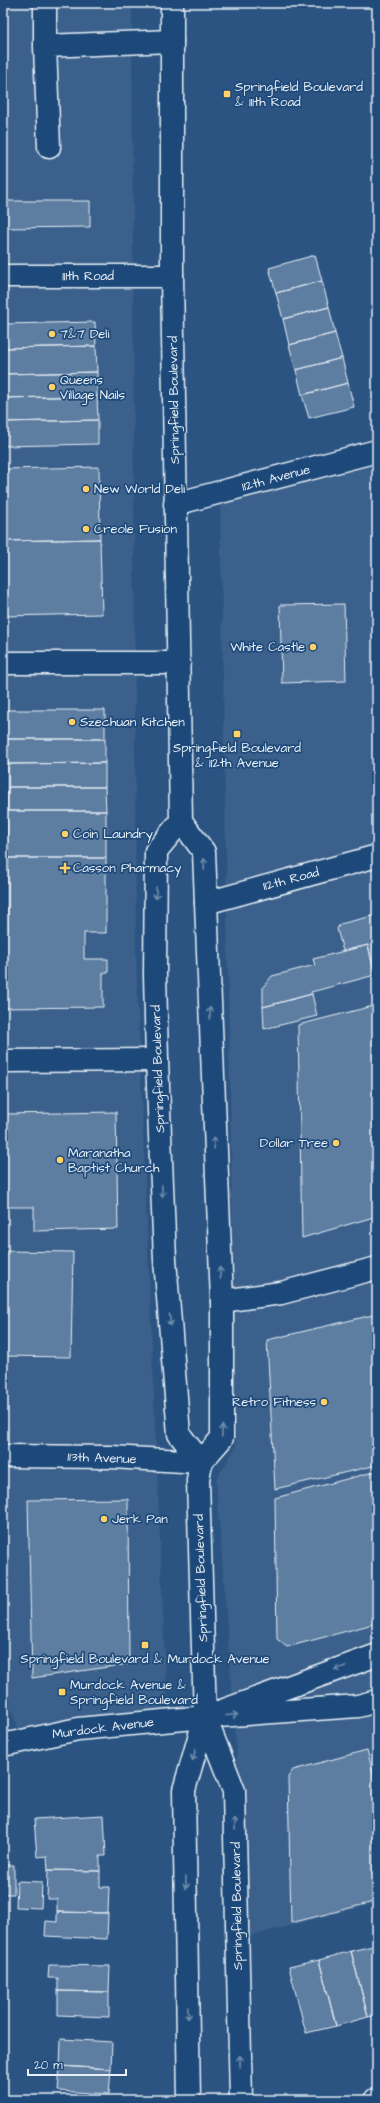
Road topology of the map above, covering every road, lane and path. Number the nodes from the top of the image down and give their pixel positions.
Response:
1 (45, 3) edge
2 (172, 3) edge
3 (172, 41) junction
4 (44, 46) junction
5 (49, 148) dead end
6 (3, 276) edge
7 (172, 276) junction
8 (377, 451) edge
9 (175, 504) junction
10 (3, 663) edge
11 (179, 663) junction
12 (181, 821) junction
13 (377, 856) edge
14 (206, 903) junction
15 (157, 1060) junction
16 (3, 1061) edge
17 (377, 1268) edge
18 (222, 1301) junction
19 (3, 1456) edge
20 (201, 1462) junction
21 (377, 1655) edge
22 (377, 1701) edge
23 (205, 1717) junction
24 (3, 1745) edge
25 (189, 2100) edge
26 (241, 2100) edge

1 - 4 main road
2 - 3 main road, Springfield Boulevard
3 - 4 main road
3 - 7 main road, Springfield Boulevard
4 - 5 main road
6 - 7 main road, 111th Road
7 - 9 main road, Springfield Boulevard
8 - 9 main road, 112th Avenue
9 - 11 main road, Springfield Boulevard
10 - 11 main road
11 - 12 main road, Springfield Boulevard
14 -> 12 main road
12 -> 15 main road, Springfield Boulevard
13 - 14 main road, 112th Road
18 -> 14 main road
15 - 16 main road
15 -> 20 main road, Springfield Boulevard
17 - 18 main road
20 -> 18 main road
19 - 20 main road, 113th Avenue
20 - 23 main road, Springfield Boulevard
21 -> 23 main road, Murdock Avenue
23 -> 22 main road, Murdock Avenue
23 - 24 main road, Murdock Avenue
23 -> 25 main road, Springfield Boulevard
26 -> 23 main road, Springfield Boulevard

